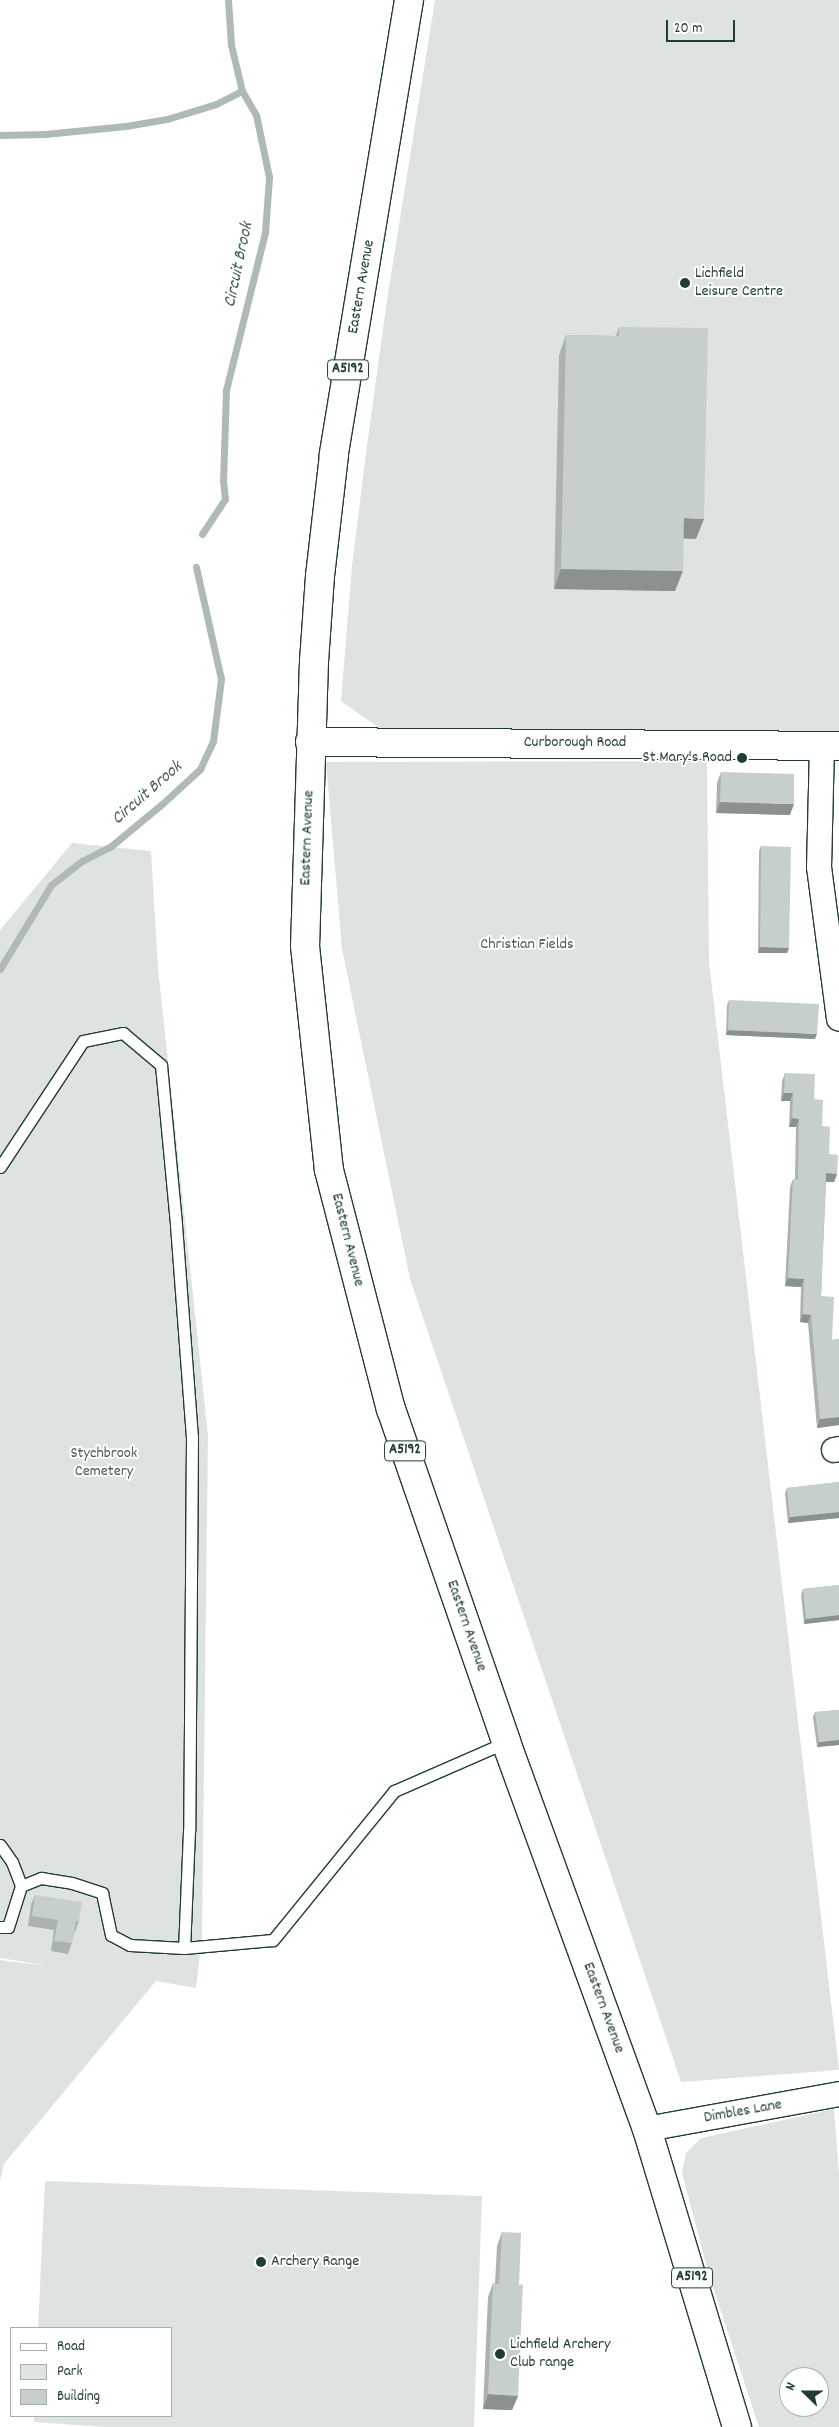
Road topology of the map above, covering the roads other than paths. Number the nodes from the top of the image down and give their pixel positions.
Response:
1 (409, 0) edge
2 (310, 742) junction
3 (831, 746) edge
4 (837, 993) edge
5 (839, 1019) edge
6 (0, 1167) edge
7 (506, 1742) junction
8 (0, 1845) edge
9 (21, 1886) junction
10 (0, 1927) edge
11 (184, 1948) junction
12 (839, 2094) edge
13 (647, 2129) junction
14 (737, 2427) edge

1 - 2 main road, Eastern Avenue / A5192
2 - 3 main road, Curborough Road
2 - 7 main road, Eastern Avenue / A5192
3 - 4 street
4 - 5 street
6 - 11 lane
7 - 11 lane
7 - 13 main road, Eastern Avenue / A5192
8 - 9 lane
9 - 10 lane
9 - 11 lane
12 - 13 street, Dimbles Lane
13 - 14 main road, Eastern Avenue / A5192

